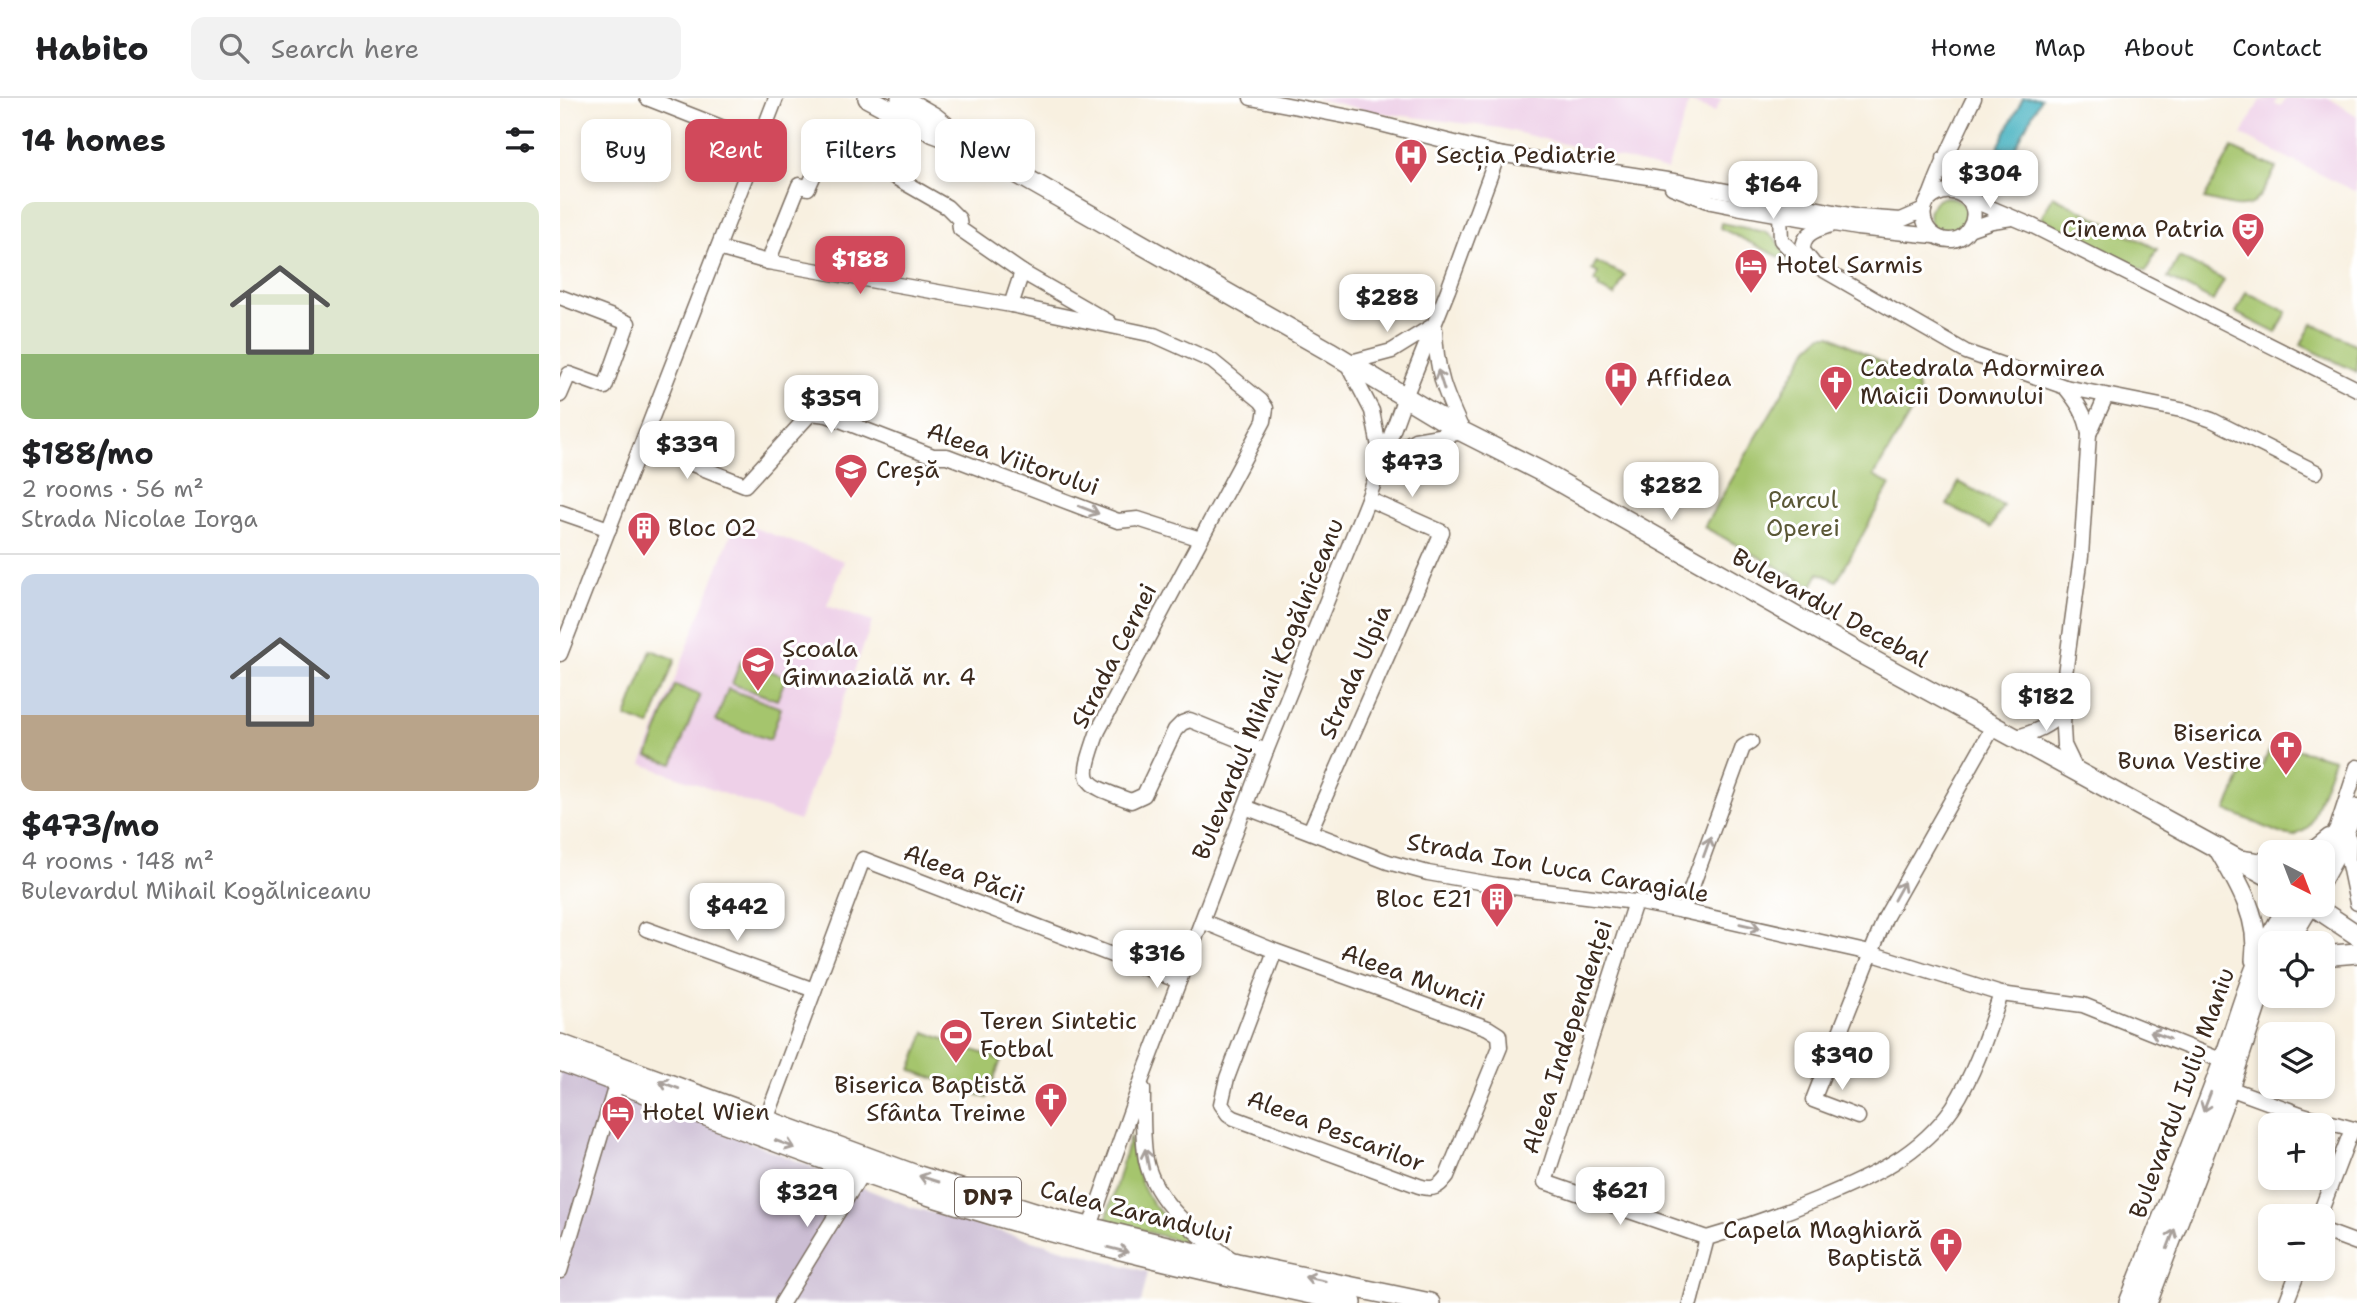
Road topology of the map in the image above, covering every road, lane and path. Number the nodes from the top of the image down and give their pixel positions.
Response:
1 (647, 98) edge
2 (868, 98) edge
3 (901, 98) edge
4 (916, 98) edge
5 (1251, 98) edge
6 (1974, 98) edge
7 (777, 100) edge
8 (934, 117) junction
9 (701, 119) edge
10 (769, 119) edge
11 (936, 119) edge
12 (935, 133) edge
13 (1498, 153) junction
14 (1944, 158) junction
15 (1647, 177) junction
16 (744, 182) edge
17 (1032, 182) edge
18 (1962, 195) junction
19 (1926, 205) junction
20 (1817, 208) junction
21 (1780, 214) junction
22 (1804, 218) junction
23 (2016, 218) junction
24 (1832, 224) junction
25 (1969, 229) junction
26 (1934, 236) junction
27 (718, 248) junction
28 (1794, 253) junction
29 (768, 262) junction
30 (1812, 263) junction
31 (1022, 272) junction
32 (560, 297) edge
33 (1011, 305) junction
34 (1435, 325) junction
35 (1119, 327) junction
36 (1347, 363) junction
37 (2065, 387) junction
38 (2357, 389) edge
39 (560, 395) edge
40 (2106, 396) junction
41 (1405, 397) junction
42 (1463, 432) junction
43 (2089, 434) junction
44 (642, 444) junction
45 (1382, 459) junction
46 (2316, 472) dead end
47 (1368, 499) junction
48 (560, 512) edge
49 (608, 529) junction
50 (1200, 539) junction
51 (560, 654) edge
52 (2065, 711) junction
53 (1993, 727) junction
54 (2012, 738) junction
55 (1751, 742) dead end
56 (1266, 751) junction
57 (2357, 767) edge
58 (2078, 773) junction
59 (2357, 806) edge
60 (1245, 807) junction
61 (2343, 829) junction
62 (1310, 831) junction
63 (2327, 840) edge
64 (2334, 840) edge
65 (2217, 847) junction
66 (2335, 850) edge
67 (2258, 861) edge
68 (2258, 870) edge
69 (1634, 902) junction
70 (2357, 903) edge
71 (1683, 911) junction
72 (2330, 917) edge
73 (1202, 921) junction
74 (646, 929) dead end
75 (2357, 934) edge
76 (1275, 951) junction
77 (1870, 953) junction
78 (2258, 953) edge
79 (2357, 953) edge
80 (2335, 955) edge
81 (1179, 981) junction
82 (814, 990) junction
83 (2258, 990) edge
84 (2001, 994) junction
85 (2258, 996) edge
86 (560, 1044) edge
87 (560, 1061) edge
88 (2223, 1061) junction
89 (619, 1075) junction
90 (1142, 1079) junction
91 (2229, 1088) junction
92 (1858, 1117) dead end
93 (766, 1120) junction
94 (2354, 1130) edge
95 (862, 1172) junction
96 (1440, 1185) joint
97 (2324, 1204) edge
98 (1087, 1234) junction
99 (2335, 1235) edge
100 (1707, 1238) junction
101 (2357, 1243) edge
102 (1237, 1263) junction
103 (560, 1271) edge
104 (2294, 1281) edge
105 (782, 1303) edge
106 (1352, 1303) edge
107 (1430, 1303) edge
108 (1690, 1303) edge
109 (2129, 1303) edge
110 (2147, 1303) edge
111 (2286, 1303) edge

1 - 9 street
2 - 12 main road, Bulevardul Decebal
3 - 8 main road, Bulevardul Decebal
4 - 8 street
5 - 13 street
6 - 14 street
7 - 10 street
8 - 11 main road, Bulevardul Decebal
13 - 15 street
13 - 34 street, Bulevardul Mihail Kogălniceanu
14 - 18 street
14 - 19 street
15 - 20 street
15 - 21 street
16 - 27 street
17 - 36 main road, Bulevardul Decebal
18 - 19 street
18 - 23 street
18 - 25 street
19 - 20 street
19 - 26 street
20 - 22 street
21 - 22 street
21 - 28 street
22 - 24 street
22 - 28 street
23 - 25 street
23 - 38 street
24 - 26 street
24 - 30 street
25 - 26 street
27 - 29 street
27 - 44 street
28 - 30 street
29 - 31 street
29 - 33 street
30 - 37 street
31 - 33 street
31 - 35 street
32 - 39 street
33 - 35 street
34 - 36 street
34 - 41 street, Bulevardul Mihail Kogălniceanu
42 -> 34 street
35 - 50 street, Strada Cernei
36 - 41 main road, Bulevardul Decebal
36 - 45 street
37 - 40 street
37 - 43 street
40 - 43 street
40 - 46 street
41 - 42 main road, Bulevardul Decebal
41 - 45 street, Bulevardul Mihail Kogălniceanu
42 - 45 street
42 - 53 main road, Bulevardul Decebal
43 - 52 street
44 - 49 street
44 -> 50 street, Aleea Viitorului
45 - 47 street, Bulevardul Mihail Kogălniceanu
47 - 56 street, Bulevardul Mihail Kogălniceanu
47 - 62 street, Strada Ulpia
48 - 49 street
49 - 51 street
50 - 56 street, Strada Cernei
52 - 54 street
52 - 58 street
53 - 54 main road, Bulevardul Decebal
77 -> 53 street
54 - 58 main road, Bulevardul Decebal
71 -> 55 street
56 - 60 street, Bulevardul Mihail Kogălniceanu
57 - 61 street
58 - 65 main road, Bulevardul Decebal
59 - 61 street
60 - 62 street, Strada Ion Luca Caragiale
60 - 73 street, Bulevardul Mihail Kogălniceanu
61 - 63 street
61 - 64 street
61 - 66 street
61 - 70 street
62 - 69 street, Strada Ion Luca Caragiale
65 - 67 street
65 - 68 main road, Bulevardul Decebal
65 - 78 main road
69 - 71 street, Strada Ion Luca Caragiale
69 - 100 street, Aleea Independenței
71 -> 77 street, Strada Ion Luca Caragiale
72 - 75 main road
73 - 76 street, Aleea Muncii
73 - 81 street, Bulevardul Mihail Kogălniceanu
74 - 82 street
76 - 96 street, Aleea Pescarilor
76 - 96 street, Aleea Muncii
77 - 84 street, Strada Ion Luca Caragiale
77 - 92 street
79 - 80 main road
81 - 82 street, Aleea Păcii
81 - 90 street, Bulevardul Mihail Kogălniceanu
82 - 93 street, Aleea Păcii
83 - 88 main road, Bulevardul Iuliu Maniu
88 -> 84 street, Strada Ion Luca Caragiale
84 - 100 street
85 - 91 main road, Bulevardul Iuliu Maniu
86 - 89 main road, Calea Zarandului / DN7
87 - 89 main road, Calea Zarandului / DN7
88 -> 109 main road, Bulevardul Iuliu Maniu
93 -> 89 main road, Calea Zarandului / DN7
89 -> 95 main road, Calea Zarandului / DN7
89 - 103 street
90 - 98 street, Bulevardul Mihail Kogălniceanu
102 -> 90 street
91 - 94 street
110 -> 91 main road, Bulevardul Iuliu Maniu
98 -> 93 main road, Calea Zarandului / DN7
94 - 97 street
95 - 98 main road, Calea Zarandului / DN7
95 - 105 street
98 - 102 main road, Calea Zarandului / DN7
98 -> 106 main road, Calea Zarandului / DN7
99 - 101 street
100 - 108 street
107 -> 102 main road, Calea Zarandului / DN7
104 - 111 street

